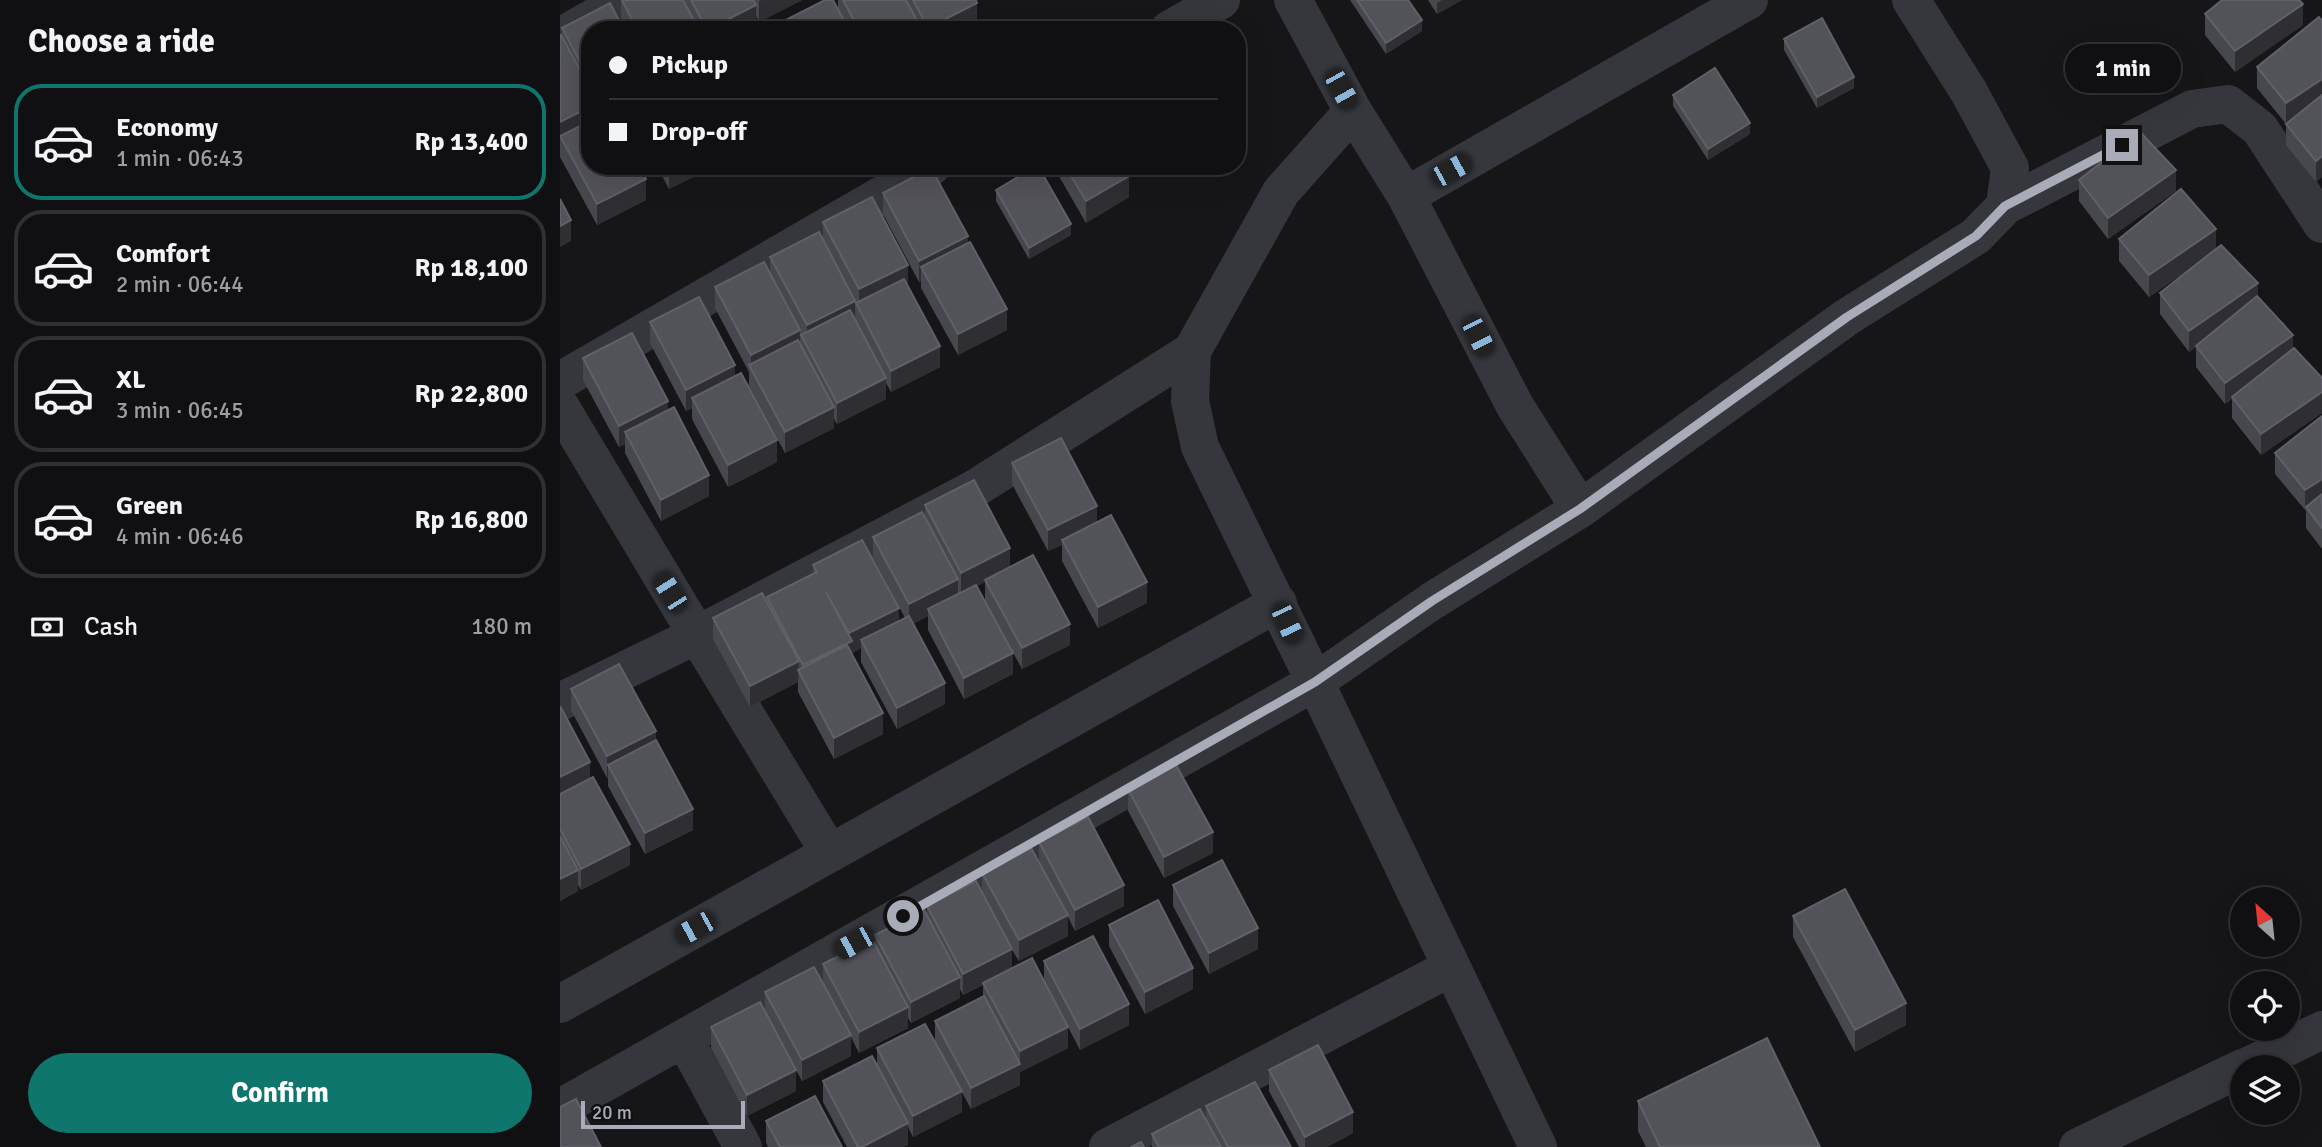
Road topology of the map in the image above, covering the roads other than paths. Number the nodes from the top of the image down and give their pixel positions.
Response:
1 (624, 0) edge
2 (1221, 0) edge
3 (1293, 0) edge
4 (1749, 0) edge
5 (1911, 0) edge
6 (588, 21) edge
7 (1185, 21) edge
8 (581, 25) edge
9 (560, 37) edge
10 (1353, 111) junction
11 (916, 175) edge
12 (1406, 196) junction
13 (2005, 206) junction
14 (2322, 224) edge
15 (1192, 351) junction
16 (560, 381) edge
17 (560, 406) edge
18 (1580, 509) junction
19 (1278, 603) junction
20 (697, 635) junction
21 (1315, 682) junction
22 (560, 702) edge
23 (829, 852) junction
24 (1450, 968) junction
25 (560, 1004) edge
26 (2322, 1030) edge
27 (685, 1040) junction
28 (2270, 1055) edge
29 (2230, 1074) edge
30 (560, 1108) edge
31 (743, 1147) edge
32 (1108, 1147) edge
33 (1538, 1147) edge
34 (2078, 1147) edge

1 - 6 street
2 - 7 street
3 - 10 street
4 - 12 street
5 - 13 street
8 - 9 street
10 - 12 street
10 - 15 street
11 - 16 street
12 - 18 street
13 - 14 street
13 - 18 street
15 - 19 street
15 - 20 street
17 - 20 street
18 - 21 street
19 - 21 street
19 - 23 street
20 - 22 street
20 - 23 street
21 - 24 street
21 - 27 street
23 - 25 street
24 - 32 street
24 - 33 street
26 - 28 street
27 - 30 street
27 - 31 street
29 - 34 street

